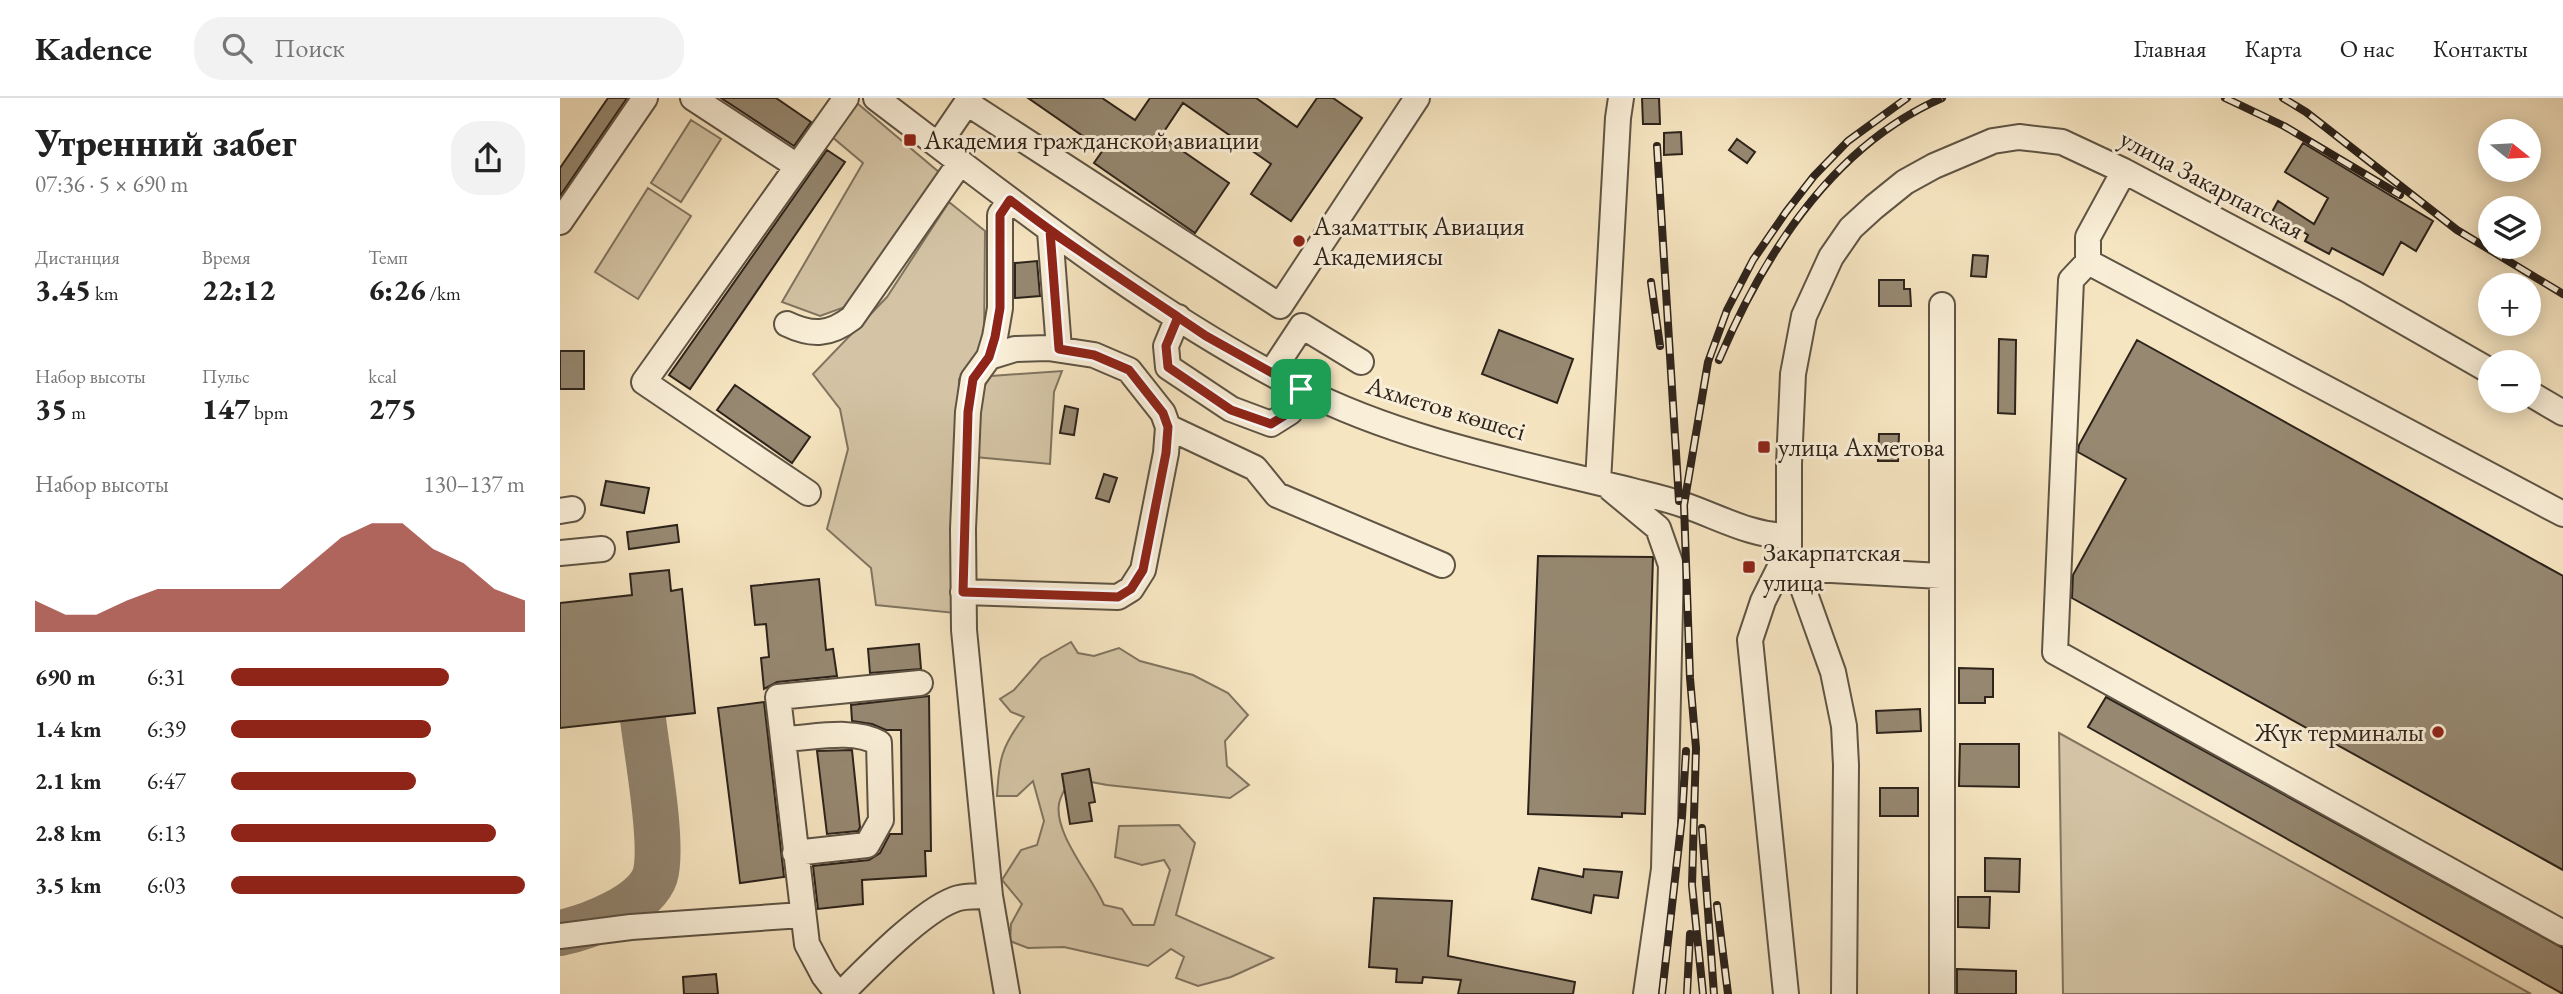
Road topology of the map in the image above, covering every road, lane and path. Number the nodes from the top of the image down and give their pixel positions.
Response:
1 (645, 98) edge
2 (693, 98) edge
3 (846, 98) edge
4 (876, 98) edge
5 (1417, 98) edge
6 (1621, 98) edge
7 (969, 100) edge
8 (938, 145) junction
9 (960, 163) junction
10 (797, 166) junction
11 (2124, 171) junction
12 (1010, 200) junction
13 (560, 222) edge
14 (1050, 231) junction
15 (2088, 262) junction
16 (1942, 305) dead end
17 (1178, 317) junction
18 (787, 324) dead end
19 (1059, 349) junction
20 (989, 357) junction
21 (1361, 362) dead end
22 (2478, 364) edge
23 (1272, 373) junction
24 (1301, 389) junction
25 (2541, 400) edge
26 (2563, 413) edge
27 (1168, 427) junction
28 (1602, 483) junction
29 (808, 493) dead end
30 (2563, 514) edge
31 (602, 549) dead end
32 (1791, 551) junction
33 (560, 554) edge
34 (1442, 565) dead end
35 (1941, 576) junction
36 (963, 592) junction
37 (920, 683) dead end
38 (783, 739) junction
39 (795, 853) junction
40 (990, 896) junction
41 (802, 915) junction
42 (2563, 933) edge
43 (560, 936) edge
44 (839, 994) edge
45 (1007, 994) edge
46 (1646, 994) edge
47 (1786, 994) edge
48 (1844, 994) edge
49 (1942, 994) edge

1 - 13 street
2 - 10 street
3 - 10 street
4 - 8 street, Ахметов көшесі
5 - 7 street
6 - 28 street
7 - 8 street
8 - 9 street, Ахметов көшесі
9 - 12 street, Ахметов көшесі
9 - 18 street
10 - 29 street
11 - 15 street
11 - 22 street, улица Закарпатская
11 - 32 street, улица Закарпатская
12 - 14 street, Ахметов көшесі
12 - 20 street
14 - 17 street, Ахметов көшесі
14 - 19 street
15 - 30 street
15 - 42 street
16 - 35 street
17 - 23 street, Ахметов көшесі
17 - 24 street
19 - 20 street
19 - 27 street
20 - 36 street
21 - 23 street
23 - 24 street, Ахметов көшесі
24 - 28 street, Ахметов көшесі
25 - 26 street
27 - 34 street
27 - 36 street
28 - 32 street, Ахметов көшесі
28 - 46 street
31 - 33 street
32 - 35 street, Ахметов көшесі
32 - 47 street
32 - 48 street
35 - 49 street
36 - 40 street
37 - 38 street
38 - 39 street
38 - 39 street
39 - 41 street
40 - 44 street
40 - 45 street
41 - 43 street
41 - 44 street

